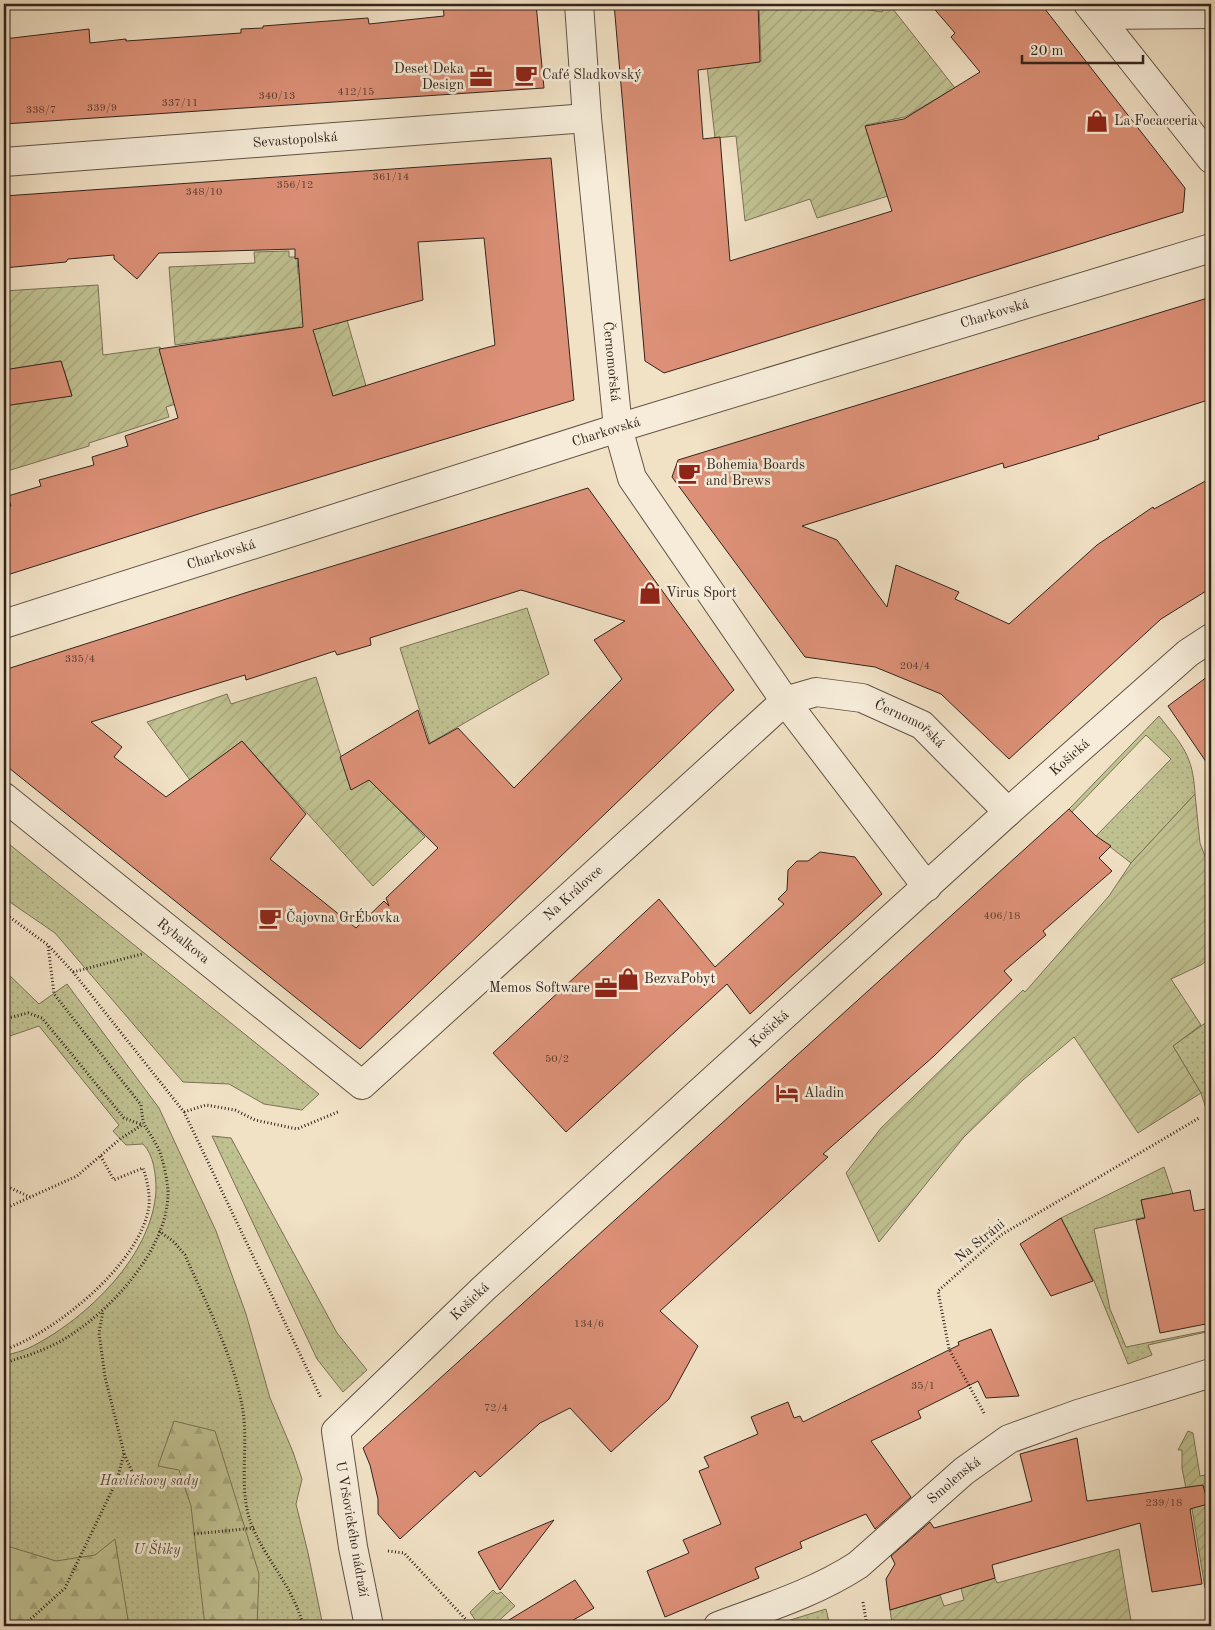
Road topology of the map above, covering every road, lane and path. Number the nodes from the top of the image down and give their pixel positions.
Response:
1 (579, 4) edge
2 (1092, 9) edge
3 (1211, 14) edge
4 (587, 118) junction
5 (1211, 159) edge
6 (4, 162) edge
7 (1211, 248) edge
8 (618, 428) junction
9 (4, 624) edge
10 (1211, 638) edge
11 (784, 701) junction
12 (4, 798) edge
13 (1008, 812) junction
14 (927, 887) junction
15 (4, 913) edge
16 (48, 945) junction
17 (4, 1018) edge
18 (362, 1085) junction
19 (184, 1112) junction
20 (1199, 1118) dead end
21 (143, 1125) junction
22 (100, 1155) junction
23 (4, 1184) edge
24 (30, 1198) junction
25 (4, 1209) edge
26 (160, 1231) junction
27 (103, 1311) junction
28 (4, 1350) edge
29 (306, 1363) dead end
30 (4, 1364) edge
31 (1211, 1373) edge
32 (1029, 1430) junction
33 (336, 1431) joint
34 (124, 1453) junction
35 (138, 1484) dead end
36 (254, 1528) junction
37 (194, 1534) dead end
38 (353, 1547) junction
39 (23, 1626) edge
40 (303, 1626) edge
41 (369, 1626) edge
42 (472, 1626) edge
43 (718, 1626) edge

1 - 4 street, Černomořská
2 - 3 street
2 - 5 street
4 - 6 street, Sevastopolská
4 - 8 street, Černomořská
7 - 8 street, Charkovská
8 - 9 street, Charkovská
8 - 11 street, Černomořská
10 - 13 street, Košická
11 - 13 street, Černomořská
11 - 14 street, Černomořská
11 - 18 street, Na Královce
12 - 18 street, Rybalkova
13 - 14 street, Košická
14 - 33 street, Košická
15 - 16 path
16 - 19 path
16 - 21 path
17 - 21 path
18 - 19 path
19 - 29 path
20 - 32 path, Na Stráni
21 - 22 path
21 - 26 path
22 - 24 path
22 - 28 path
23 - 24 path
24 - 25 path
26 - 27 path
26 - 36 path
27 - 30 path
27 - 34 path
31 - 32 street, Smolenská
32 - 43 street, Smolenská
33 - 38 street, U Vršovického nádraží
34 - 35 path
34 - 39 path
36 - 37 path
36 - 40 path
38 - 41 street, U Vršovického nádraží
38 - 42 path

